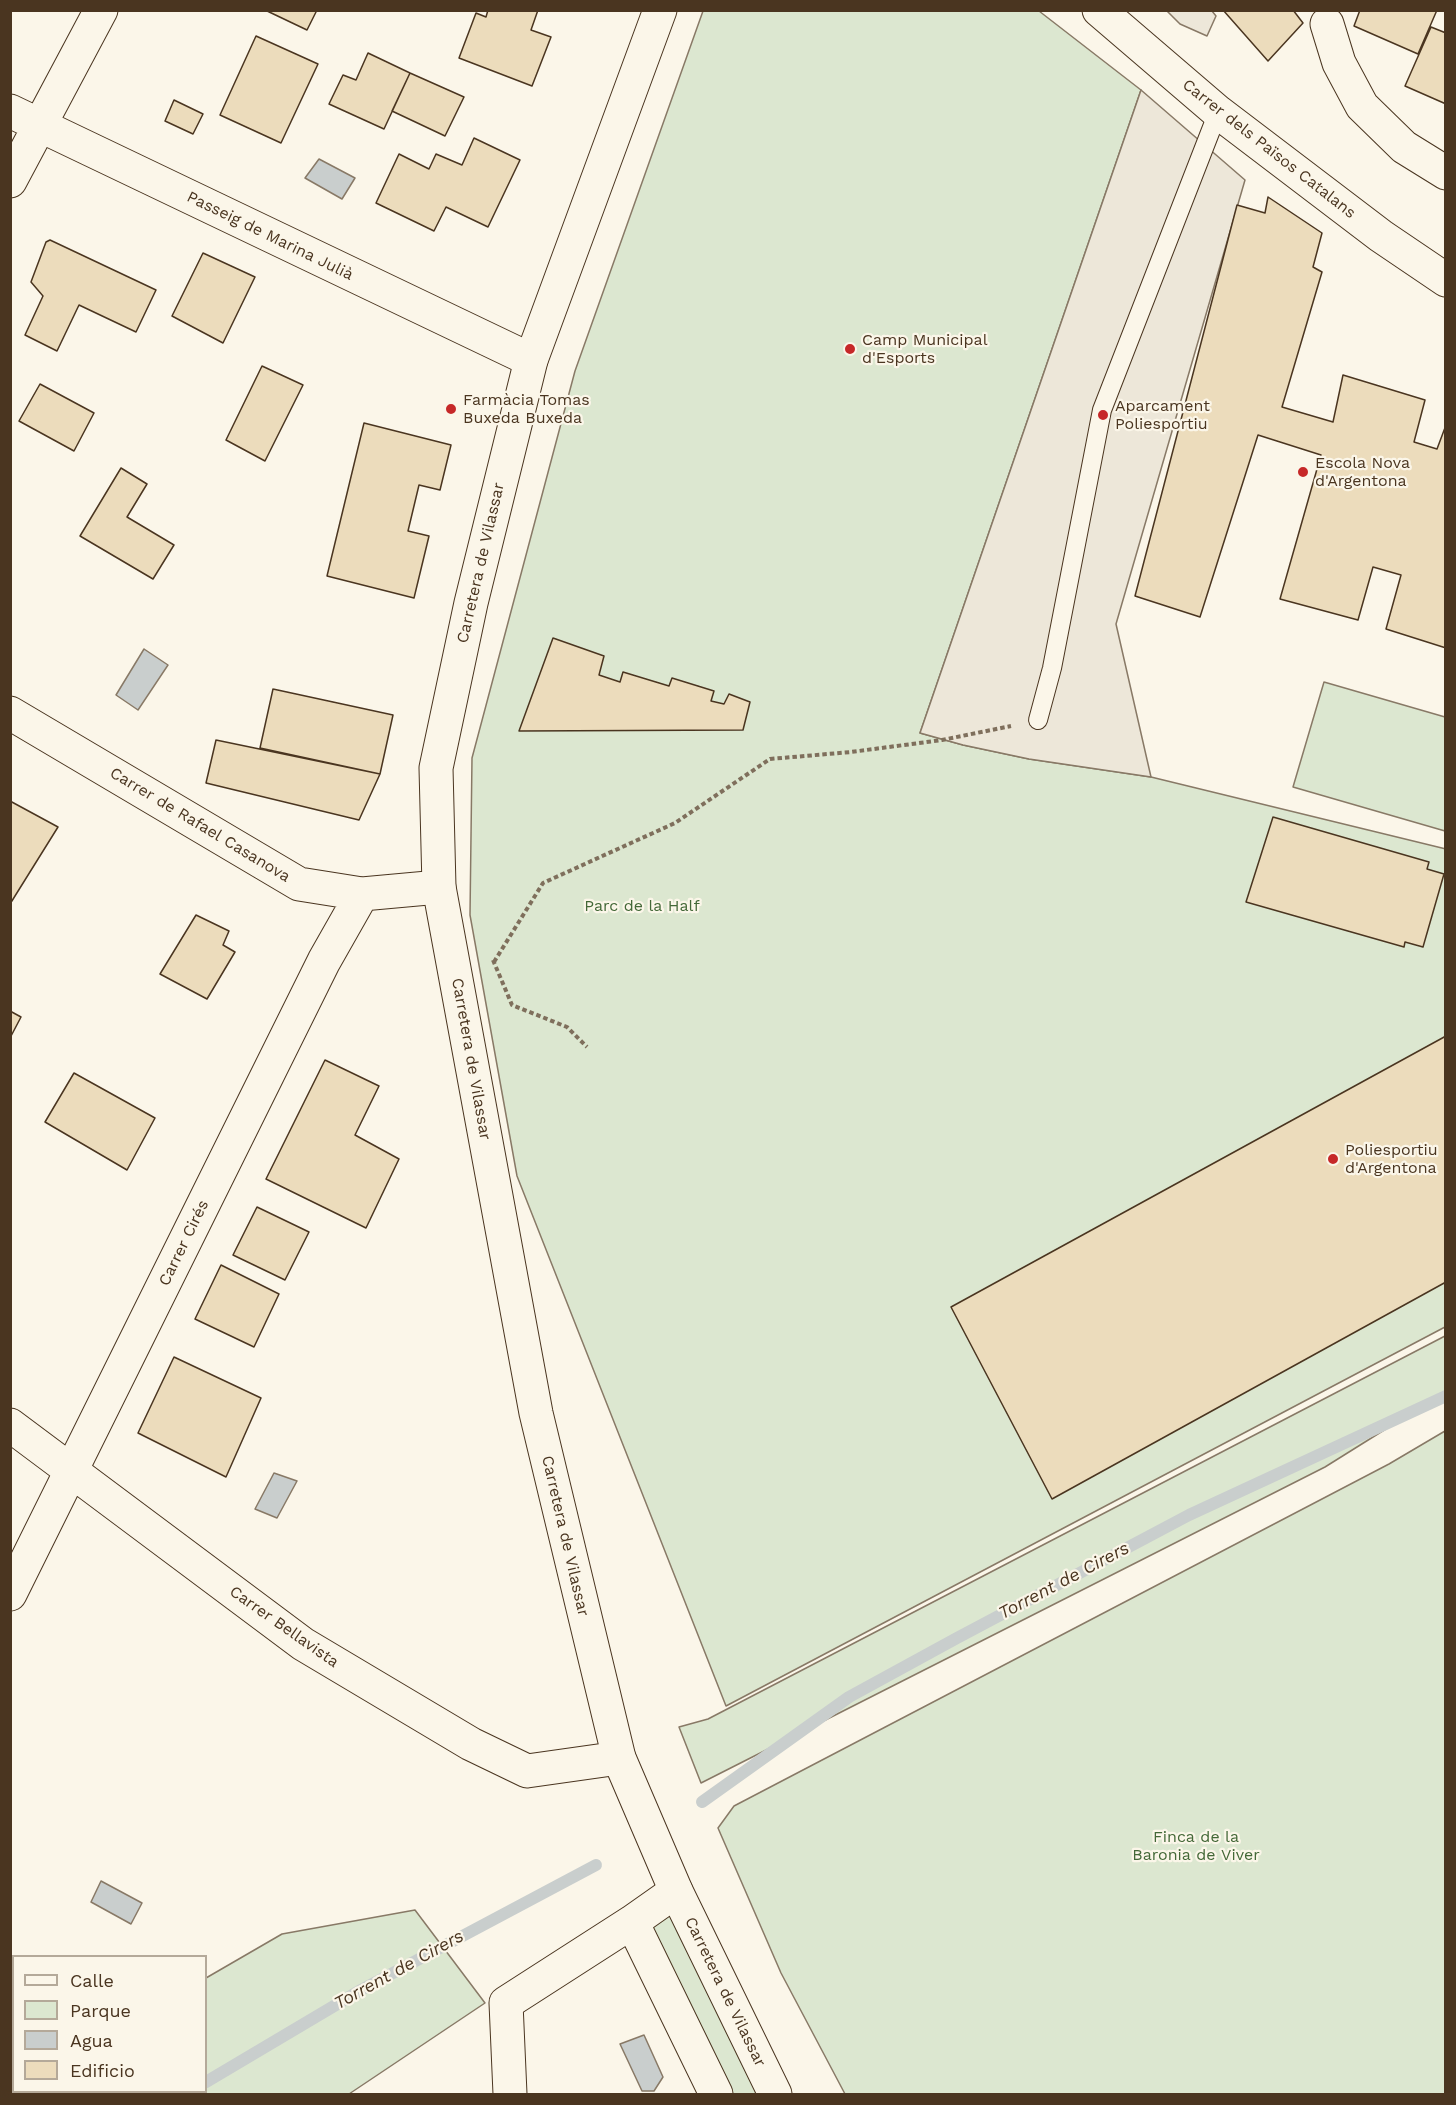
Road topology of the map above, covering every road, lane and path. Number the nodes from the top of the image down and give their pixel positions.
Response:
1 (100, 10) edge
2 (660, 10) edge
3 (1099, 10) edge
4 (1327, 24) dead end
5 (1218, 112) junction
6 (25, 118) edge
7 (1446, 173) edge
8 (10, 181) edge
9 (1446, 280) edge
10 (531, 360) junction
11 (10, 713) edge
12 (1038, 720) joint
13 (439, 887) junction
14 (362, 894) junction
15 (587, 1047) dead end
16 (10, 1425) edge
17 (72, 1471) junction
18 (10, 1594) edge
19 (619, 1758) junction
20 (676, 1891) junction
21 (632, 1922) junction
22 (510, 2094) edge
23 (716, 2094) edge
24 (775, 2094) edge

1 - 6 street
2 - 10 street, Carretera de Vilassar
3 - 5 street, Carrer dels Països Catalans
4 - 7 street
5 - 9 street, Carrer dels Països Catalans
5 - 12 lane
6 - 8 street
6 - 10 street, Passeig de Marina Julià
10 - 13 street, Carretera de Vilassar
11 - 14 street, Carrer de Rafael Casanova
12 - 15 path
13 - 14 street, Carrer de Rafael Casanova
13 - 19 street, Carretera de Vilassar
14 - 17 street, Carrer Cirés
16 - 17 street, Carrer Bellavista
17 - 18 street, Carrer Cirés
17 - 19 street, Carrer Bellavista
19 - 20 street, Carretera de Vilassar
20 - 21 street
20 - 24 street, Carretera de Vilassar
21 - 22 street
21 - 23 street

